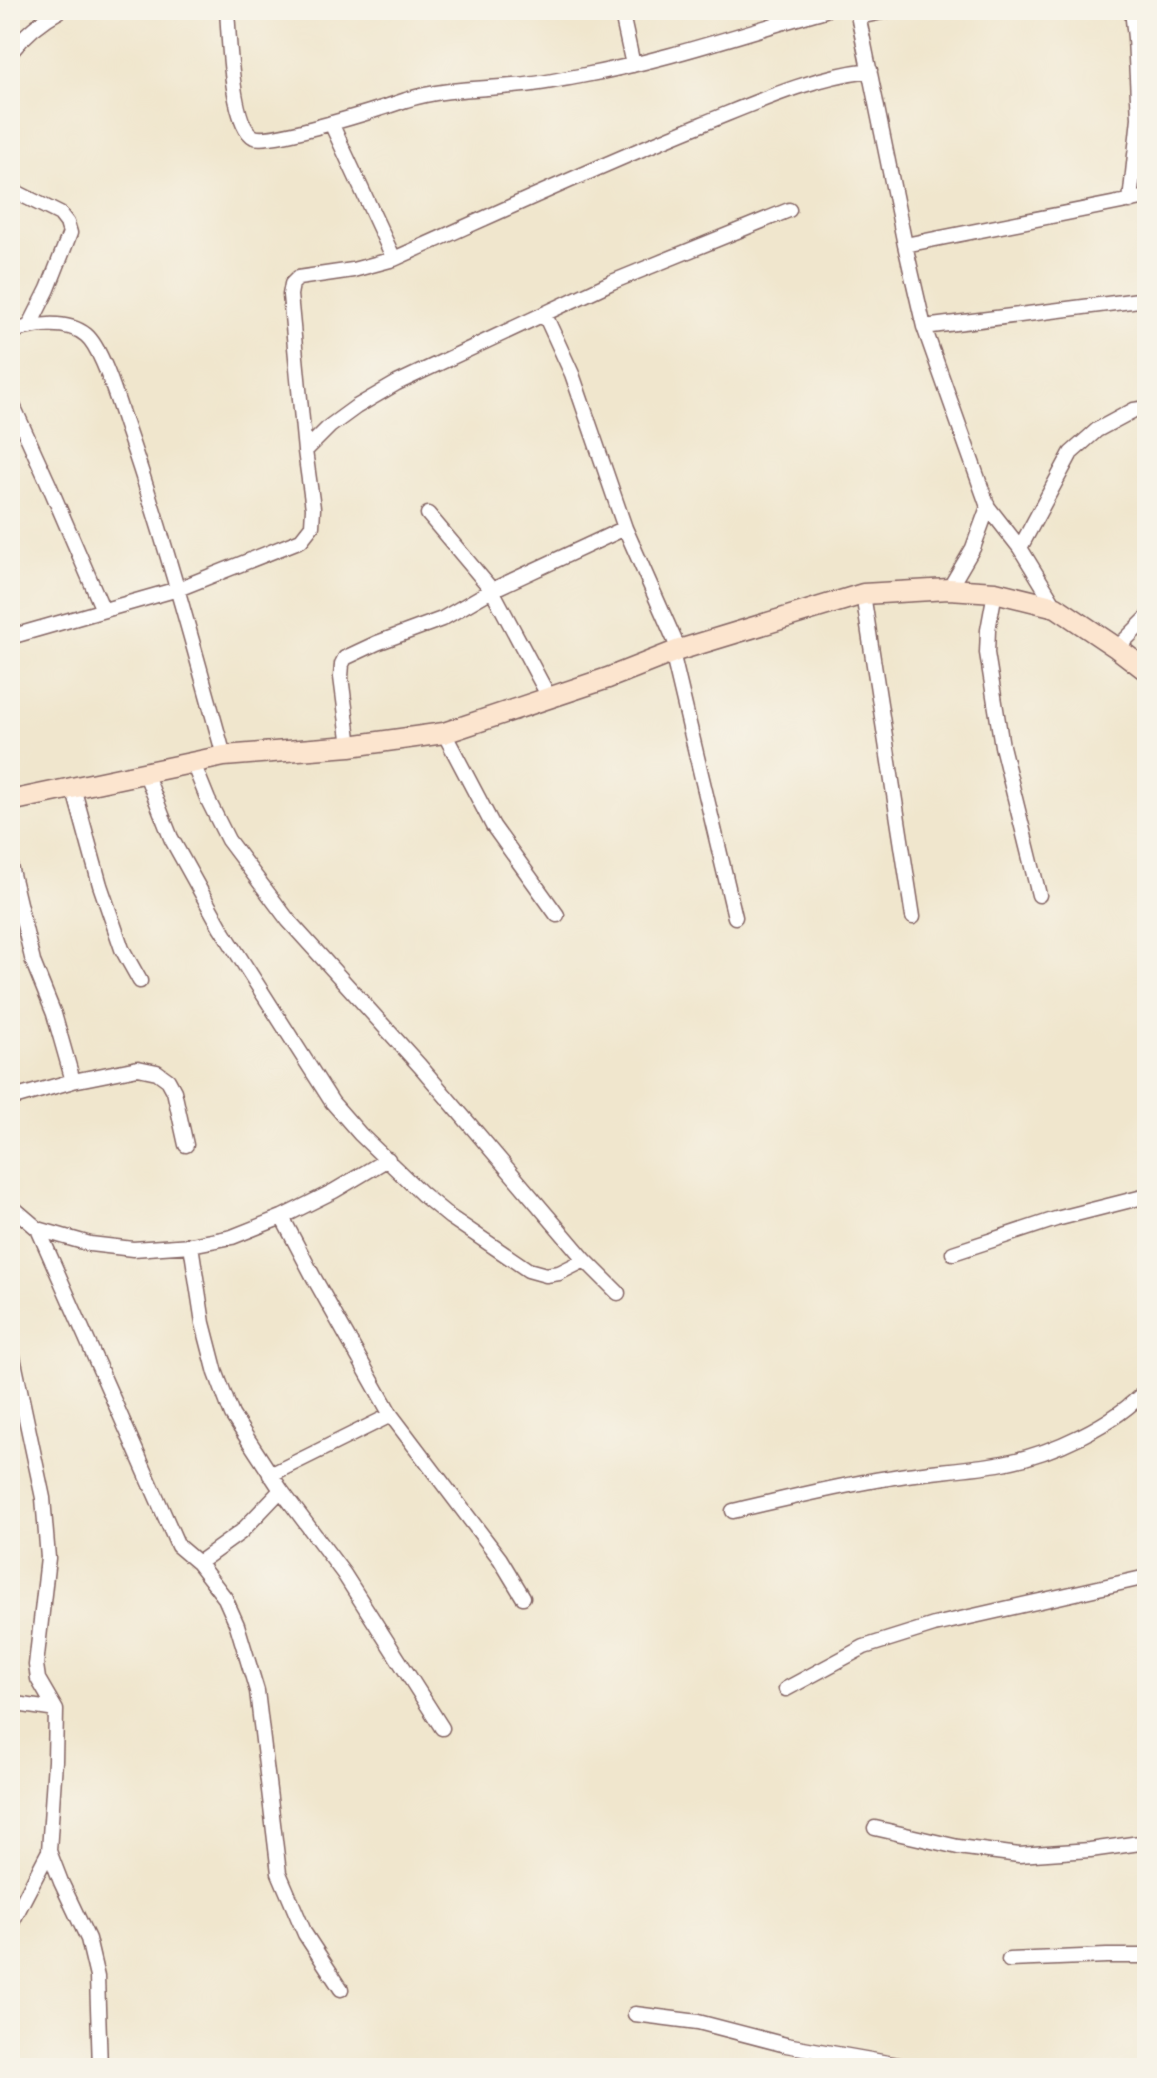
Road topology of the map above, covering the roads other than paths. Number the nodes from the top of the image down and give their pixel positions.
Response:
1 (61, 10) edge
2 (227, 10) edge
3 (621, 10) edge
4 (825, 10) edge
5 (891, 10) edge
6 (1132, 10) edge
7 (858, 14) edge
8 (10, 53) edge
9 (633, 65) junction
10 (870, 70) junction
11 (331, 123) junction
12 (10, 189) edge
13 (1147, 197) edge
14 (1130, 201) junction
15 (789, 210) dead end
16 (905, 245) junction
17 (394, 259) junction
18 (1147, 299) edge
19 (545, 315) junction
20 (30, 325) junction
21 (924, 327) junction
22 (10, 332) edge
23 (10, 399) edge
24 (1147, 408) edge
25 (305, 451) junction
26 (988, 507) junction
27 (428, 514) dead end
28 (625, 528) junction
29 (1020, 548) junction
30 (178, 589) junction
31 (949, 589) junction
32 (492, 590) junction
33 (995, 592) junction
34 (863, 594) junction
35 (1056, 607) junction
36 (103, 610) junction
37 (1147, 618) edge
38 (10, 637) edge
39 (1117, 648) junction
40 (676, 651) junction
41 (1147, 671) edge
42 (550, 699) junction
43 (444, 733) junction
44 (350, 746) junction
45 (224, 756) junction
46 (193, 763) junction
47 (145, 772) junction
48 (73, 787) junction
49 (10, 801) edge
50 (10, 866) edge
51 (1039, 895) dead end
52 (557, 915) dead end
53 (735, 917) dead end
54 (913, 917) dead end
55 (140, 981) dead end
56 (73, 1081) junction
57 (10, 1099) edge
58 (186, 1145) dead end
59 (388, 1159) junction
60 (1147, 1196) edge
61 (10, 1205) edge
62 (282, 1217) junction
63 (38, 1229) junction
64 (191, 1245) junction
65 (953, 1253) dead end
66 (585, 1260) junction
67 (618, 1293) dead end
68 (10, 1343) edge
69 (1147, 1389) edge
70 (391, 1415) junction
71 (270, 1475) junction
72 (281, 1490) junction
73 (733, 1511) dead end
74 (198, 1563) junction
75 (1147, 1577) edge
76 (523, 1597) dead end
77 (786, 1689) dead end
78 (10, 1703) edge
79 (56, 1710) junction
80 (442, 1728) dead end
81 (875, 1828) dead end
82 (1147, 1842) edge
83 (49, 1851) junction
84 (10, 1926) edge
85 (1147, 1956) edge
86 (1009, 1960) dead end
87 (341, 1989) dead end
88 (635, 2014) dead end
89 (100, 2068) edge
90 (916, 2068) edge

1 - 8 street
2 - 11 street
3 - 9 street
4 - 9 street
5 - 7 street
6 - 14 street
7 - 10 street
9 - 11 street
10 - 16 street
10 - 17 street
11 - 17 street
12 - 20 street
13 - 14 street
14 - 16 street
15 - 19 street
16 - 21 street
17 - 25 street
18 - 21 street
19 - 25 street
19 - 28 street
20 - 22 street
20 - 30 street
21 - 26 street
23 - 36 street
24 - 29 street
25 - 30 street
26 - 29 street
26 - 31 street
27 - 32 street
28 - 32 street
28 - 40 street
29 - 35 street
30 - 36 street
30 - 45 street
31 - 33 street
31 - 34 street
32 - 42 street
32 - 44 street
33 - 35 street
33 - 51 street
34 - 40 street
34 - 54 street
35 - 39 street
36 - 38 street
37 - 39 street
39 - 41 street
40 - 42 street
40 - 53 street
42 - 43 street
43 - 44 street
43 - 52 street
44 - 45 street
45 - 46 street
46 - 47 street
46 - 66 street
47 - 48 street
47 - 59 street
48 - 49 street
48 - 55 street
50 - 56 street
56 - 57 street
56 - 58 street
59 - 62 street
59 - 66 street
60 - 65 street
61 - 63 street
62 - 64 street
62 - 70 street
63 - 64 street
63 - 74 street
64 - 71 street
66 - 67 street
68 - 79 street
69 - 73 street
70 - 71 street
70 - 76 street
71 - 72 street
72 - 74 street
72 - 80 street
74 - 87 street
75 - 77 street
78 - 79 street
79 - 83 street
81 - 82 street
83 - 84 street
83 - 89 street
85 - 86 street
88 - 90 street

